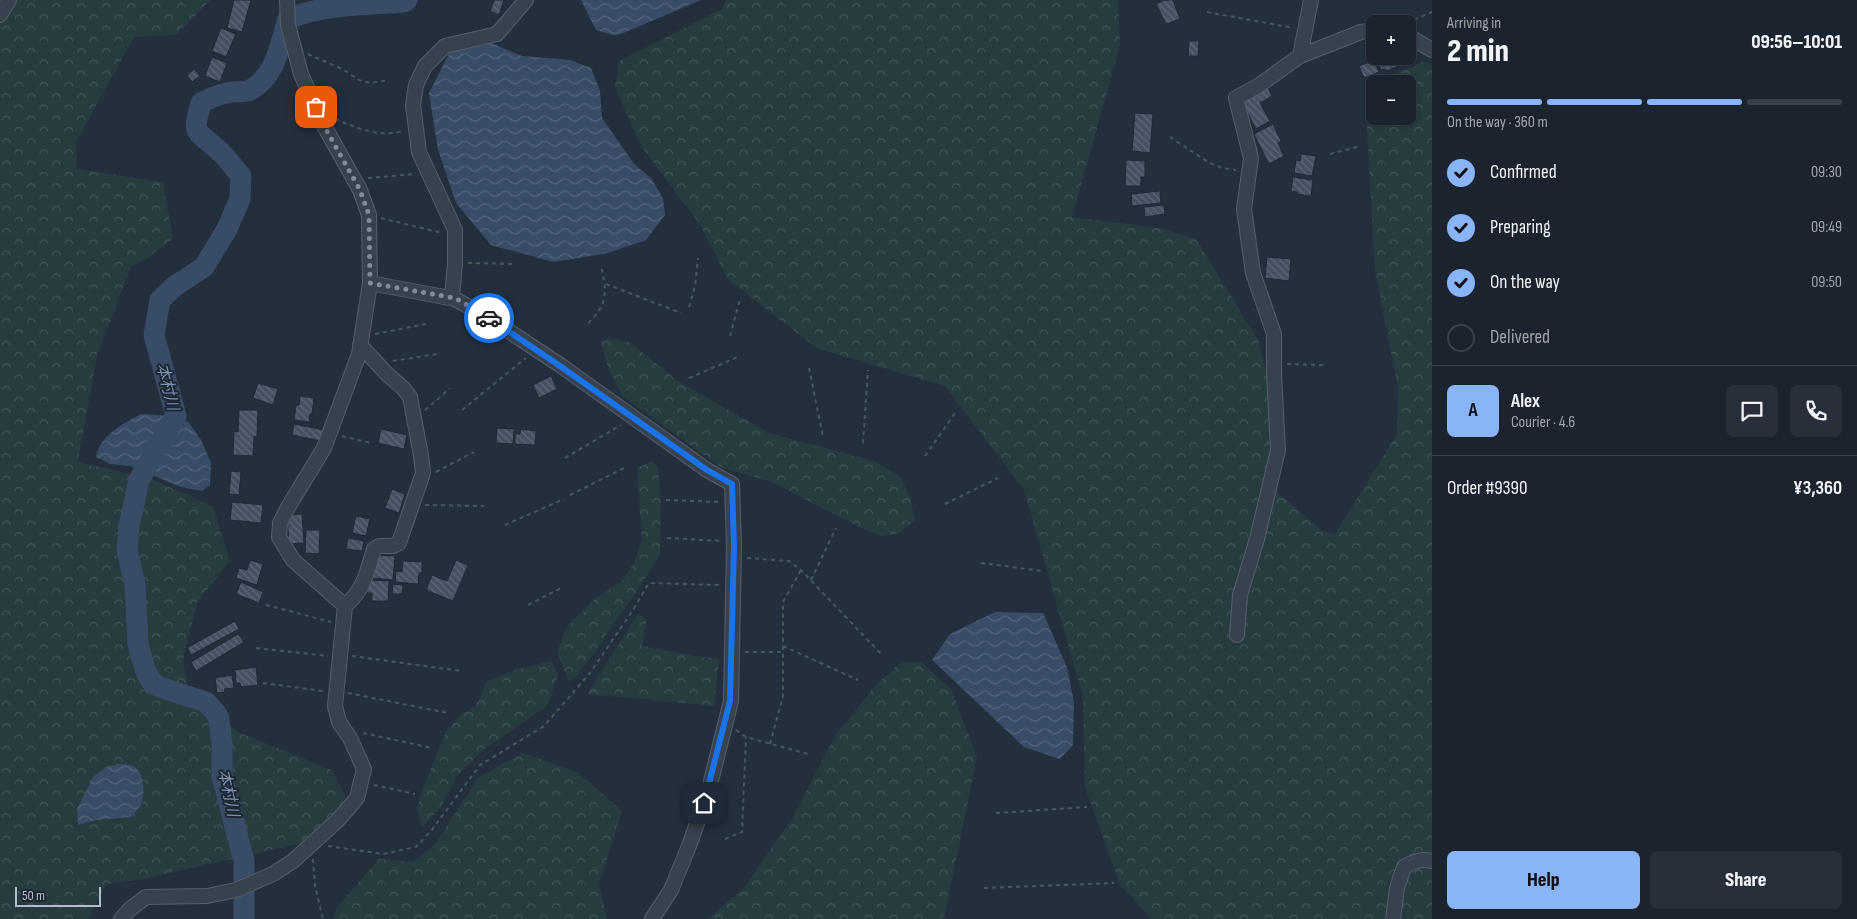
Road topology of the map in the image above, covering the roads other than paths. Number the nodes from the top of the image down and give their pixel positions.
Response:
1 (9, 0) edge
2 (287, 0) edge
3 (526, 0) edge
4 (1311, 0) edge
5 (0, 15) edge
6 (1366, 31) edge
7 (1416, 41) edge
8 (1432, 50) edge
9 (1300, 56) junction
10 (370, 283) junction
11 (452, 298) junction
12 (360, 345) junction
13 (345, 606) junction
14 (1237, 635) dead end
15 (1432, 861) edge
16 (121, 919) edge
17 (652, 919) edge
18 (1393, 919) edge

1 - 5 street
2 - 10 street
3 - 11 street
4 - 9 street
6 - 9 street
7 - 8 street
9 - 14 street
10 - 11 street
10 - 12 street
11 - 17 street
12 - 13 street
12 - 13 street
13 - 16 street
15 - 18 street

